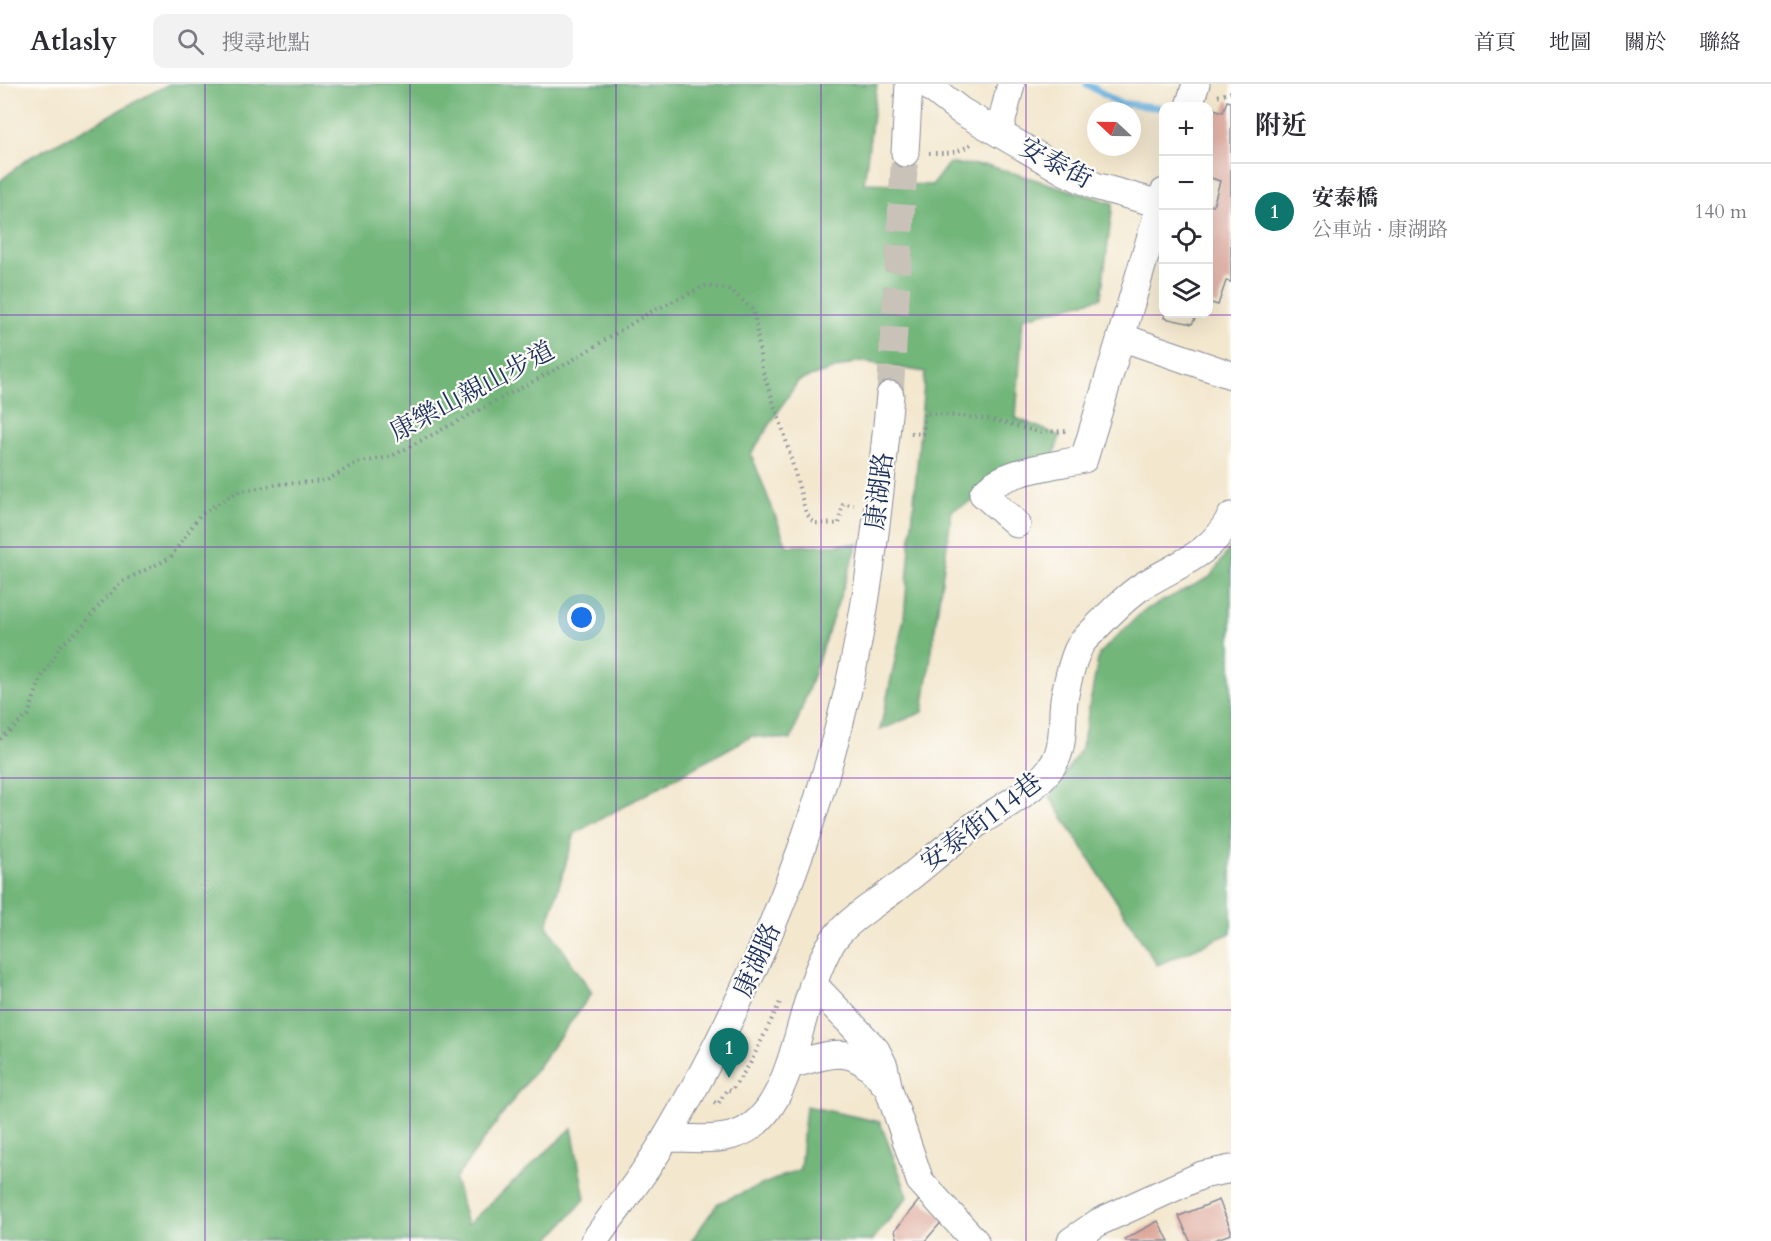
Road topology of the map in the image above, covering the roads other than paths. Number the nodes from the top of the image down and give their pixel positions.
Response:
1 (926, 84) edge
2 (1011, 84) edge
3 (1196, 84) edge
4 (908, 97) edge
5 (1190, 102) edge
6 (992, 128) junction
7 (905, 153) tunnel mouth
8 (1159, 197) edge
9 (1159, 208) edge
10 (1121, 337) junction
11 (1231, 375) edge
12 (890, 395) tunnel mouth
13 (1231, 516) edge
14 (1017, 524) dead end
15 (813, 984) junction
16 (790, 1065) junction
17 (889, 1090) junction
18 (666, 1138) junction
19 (1231, 1169) edge
20 (594, 1241) edge
21 (975, 1241) edge
22 (1071, 1241) edge

1 - 6 street, 安泰街
2 - 6 street
3 - 5 street
4 - 7 street
6 - 8 street, 安泰街
9 - 10 street, 安泰街
10 - 11 street
10 - 14 street
12 - 18 street, 康湖路
13 - 15 street, 安泰街114巷
15 - 16 street, 安泰街114巷
15 - 17 street
16 - 17 street
16 - 18 street, 安泰街114巷
17 - 21 street
18 - 20 street, 康湖路
19 - 22 street

